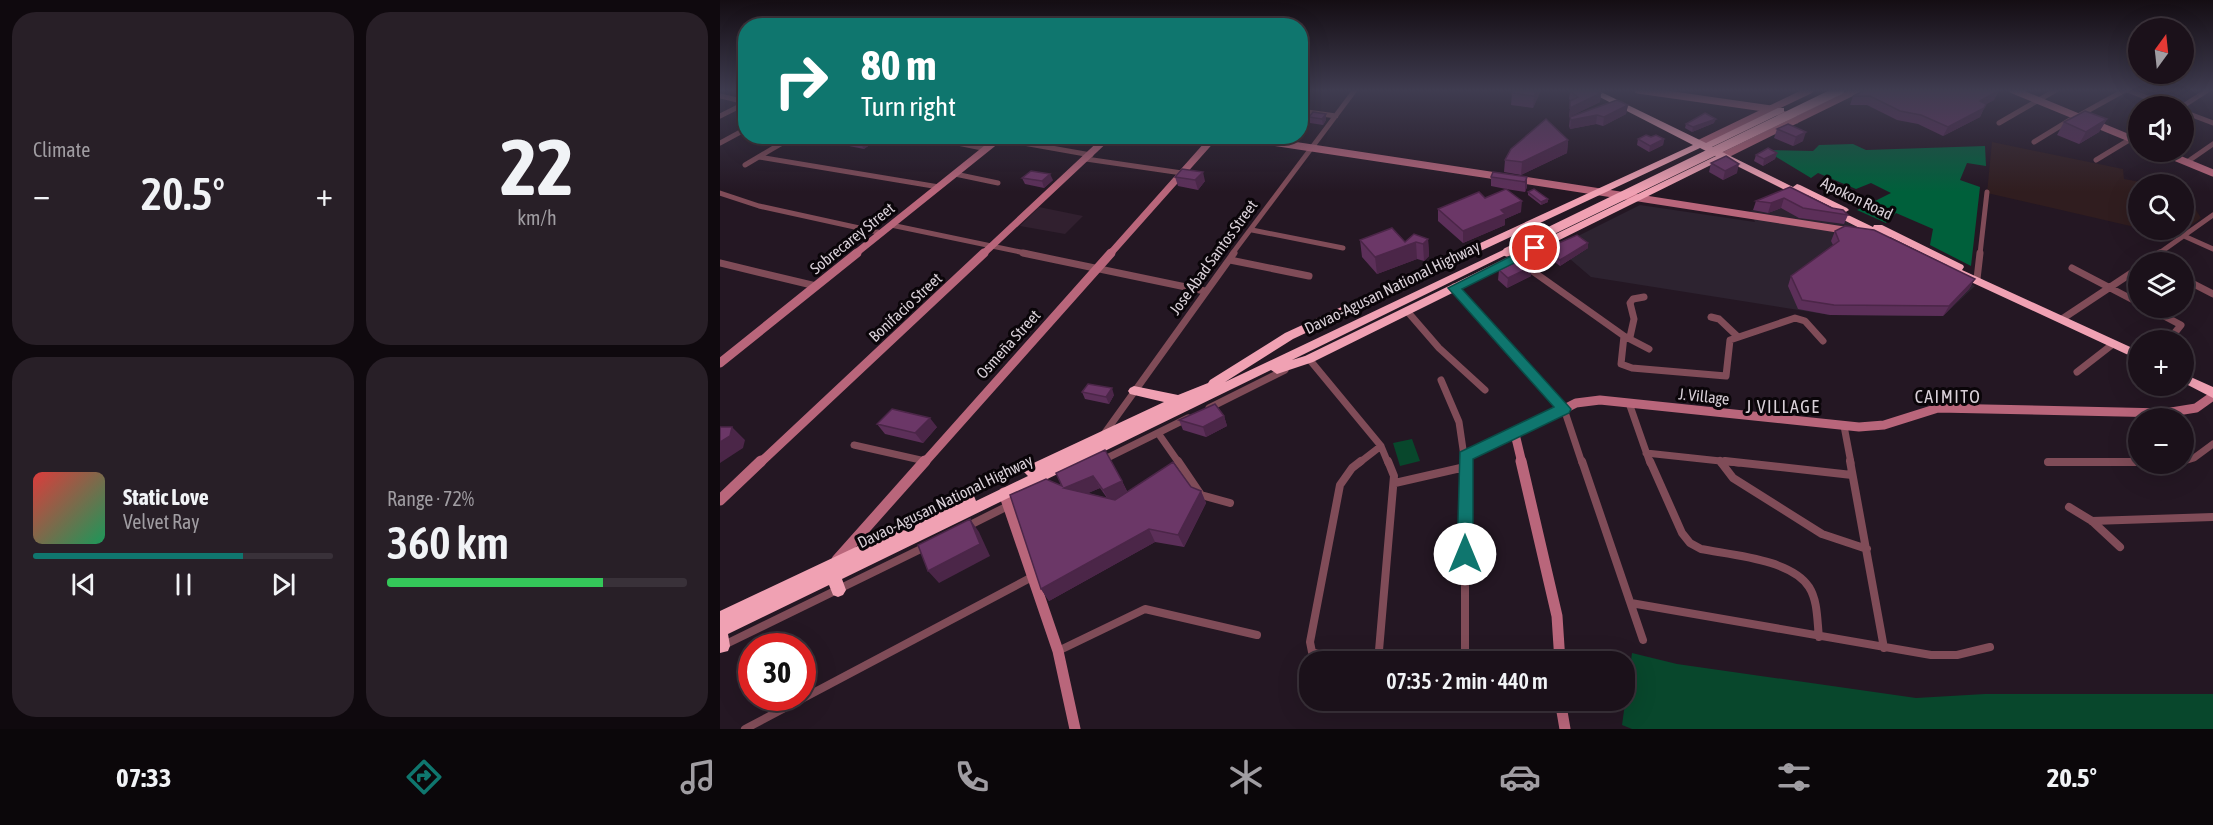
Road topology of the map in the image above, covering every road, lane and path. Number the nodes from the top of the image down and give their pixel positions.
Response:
1 (1330, 124) edge
2 (1662, 124) edge
3 (1665, 124) edge
4 (1746, 124) edge
5 (1761, 124) edge
6 (1770, 124) edge
7 (1780, 124) edge
8 (2063, 124) edge
9 (2096, 124) edge
10 (738, 133) edge
11 (2128, 137) edge
12 (2034, 142) dead end
13 (720, 143) edge
14 (781, 144) edge
15 (966, 144) edge
16 (993, 144) edge
17 (1028, 144) edge
18 (1102, 144) edge
19 (1208, 144) edge
20 (1285, 144) edge
21 (1704, 144) junction
22 (2128, 144) edge
23 (2213, 144) edge
24 (987, 148) junction
25 (1311, 148) junction
26 (1722, 153) junction
27 (759, 157) junction
28 (1088, 157) junction
29 (2194, 157) edge
30 (2096, 160) dead end
31 (2187, 162) edge
32 (745, 165) dead end
33 (1182, 173) junction
34 (2213, 173) edge
35 (955, 174) junction
36 (998, 183) dead end
37 (939, 187) junction
38 (1596, 192) junction
39 (1987, 192) dead end
40 (720, 193) edge
41 (1636, 199) junction
42 (2213, 215) edge
43 (891, 225) junction
44 (2194, 229) edge
45 (1252, 230) junction
46 (882, 232) junction
47 (1883, 236) junction
48 (1902, 238) junction
49 (2179, 240) edge
50 (2193, 240) edge
51 (992, 247) junction
52 (1342, 248) dead end
53 (2213, 249) edge
54 (1507, 252) junction
55 (2162, 252) edge
56 (1230, 260) junction
57 (720, 263) edge
58 (1098, 268) junction
59 (2072, 268) dead end
60 (1309, 276) dead end
61 (2128, 276) edge
62 (1977, 279) junction
63 (2194, 284) edge
64 (816, 286) junction
65 (1454, 288) junction
66 (2110, 288) junction
67 (1205, 291) junction
68 (2213, 294) edge
69 (1644, 297) dead end
70 (2128, 297) edge
71 (1407, 310) junction
72 (1711, 317) dead end
73 (2169, 318) edge
74 (2062, 319) junction
75 (2176, 330) edge
76 (1737, 336) junction
77 (1627, 337) junction
78 (1823, 341) dead end
79 (2113, 344) junction
80 (1649, 349) dead end
81 (2128, 351) edge
82 (1309, 359) junction
83 (720, 363) edge
84 (2077, 372) dead end
85 (1441, 380) dead end
86 (2194, 384) edge
87 (1217, 387) junction
88 (1485, 390) dead end
89 (1134, 391) junction
90 (2213, 394) edge
91 (1179, 400) junction
92 (1629, 403) junction
93 (1564, 409) junction
94 (1844, 426) junction
95 (1158, 433) junction
96 (1515, 434) junction
97 (1104, 440) junction
98 (2213, 444) edge
99 (854, 445) dead end
100 (1381, 446) junction
101 (1646, 453) junction
102 (1465, 456) junction
103 (2194, 458) edge
104 (925, 461) junction
105 (1720, 461) junction
106 (2048, 462) dead end
107 (2128, 462) edge
108 (1090, 466) edge
109 (1465, 467) junction
110 (1852, 476) junction
111 (1395, 483) junction
112 (720, 500) edge
113 (1010, 500) junction
114 (1230, 503) dead end
115 (2069, 507) dead end
116 (2213, 517) edge
117 (2092, 521) junction
118 (955, 532) edge
119 (934, 543) edge
120 (2120, 547) dead end
121 (1867, 549) junction
122 (835, 577) junction
123 (1032, 577) junction
124 (1630, 603) junction
125 (720, 619) edge
126 (1257, 635) dead end
127 (1819, 637) junction
128 (721, 639) edge
129 (1643, 640) dead end
130 (1990, 647) dead end
131 (1884, 648) junction
132 (1058, 651) junction
133 (1312, 651) edge
134 (1379, 651) edge
135 (1465, 651) edge
136 (1559, 651) edge
137 (1561, 711) edge
138 (745, 729) edge
139 (1075, 729) edge
140 (1565, 729) edge

1 - 25 street, Jose Abad Santos Street
2 - 21 highway
3 - 21 highway
4 - 21 highway, Davao-Agusan National Highway
5 - 54 highway, Davao-Agusan National Highway
6 - 54 highway, Davao-Agusan National Highway, bridge
7 - 26 highway, Davao-Agusan National Highway
8 - 12 street
9 - 11 street
10 - 13 street
14 - 27 street
15 - 24 street
16 - 24 street, Sobrecarey Street
17 - 28 street
18 - 28 street, Bonifacio Street
19 - 33 street, Osmeña Street
20 - 25 street
21 - 26 highway
21 - 38 highway, Davao-Agusan National Highway
22 - 30 street
23 - 29 street
24 - 35 street, Sobrecarey Street
25 - 38 street
25 - 45 street, Jose Abad Santos Street
26 - 41 highway, Davao-Agusan National Highway
26 - 47 highway, Apokon Road
26 - 48 highway, Apokon Road
27 - 32 street
27 - 37 street
28 - 33 street
28 - 51 street, Bonifacio Street
31 - 34 street
33 - 58 street, Osmeña Street
35 - 36 street
35 - 37 street, Sobrecarey Street
37 - 43 street, Sobrecarey Street
38 - 41 street
38 - 87 highway, Davao-Agusan National Highway
39 - 62 street
40 - 46 street
41 - 47 street
41 - 54 highway, Davao-Agusan National Highway
42 - 44 street
43 - 46 street, Sobrecarey Street
43 - 51 street
45 - 52 street
45 - 56 street, Jose Abad Santos Street
46 - 64 street, Sobrecarey Street
47 - 48 street
47 - 62 highway, Apokon Road
48 - 62 highway, Apokon Road
49 - 55 street
50 - 53 street
51 - 58 street
51 - 112 street, Bonifacio Street
54 - 65 highway, Davao-Agusan National Highway
54 - 77 street
54 - 87 highway, Davao-Agusan National Highway
56 - 60 street
56 - 67 street, Jose Abad Santos Street
57 - 64 street
58 - 67 street
58 - 104 street, Osmeña Street
59 - 66 street
61 - 66 street
62 - 74 highway, Apokon Road
63 - 68 street
64 - 83 street, Sobrecarey Street
65 - 71 highway, Davao-Agusan National Highway
65 - 93 street
66 - 70 street
66 - 74 street
67 - 89 street, Jose Abad Santos Street
69 - 77 street
71 - 82 highway, Davao-Agusan National Highway
71 - 88 street
72 - 76 street
73 - 75 street
74 - 79 highway, Apokon Road
76 - 77 street
76 - 78 street
77 - 80 street
79 - 81 highway, Apokon Road
79 - 84 street
82 - 87 highway, Davao-Agusan National Highway
82 - 95 street
82 - 100 street
85 - 102 street
86 - 90 highway
87 - 91 highway, Davao-Agusan National Highway
87 - 97 highway, Davao-Agusan National Highway
89 - 91 highway
89 - 97 street, Jose Abad Santos Street
90 - 94 street, J. Village
91 - 97 highway, Davao-Agusan National Highway
92 - 93 street, J. Village
92 - 94 street, J. Village
92 - 101 street
93 - 96 street, J. Village
93 - 124 street
94 - 110 street
95 - 108 street
95 - 114 street
96 - 102 street
96 - 136 street
97 - 113 highway, Davao-Agusan National Highway
97 - 122 highway, Davao-Agusan National Highway
98 - 103 street
99 - 104 street
100 - 111 street
100 - 133 street
101 - 105 street
101 - 127 street
102 - 109 street
104 - 122 street, Osmeña Street
105 - 110 street
105 - 121 street
106 - 107 street
109 - 111 street
109 - 135 street
110 - 121 street
111 - 134 street
113 - 118 street
113 - 122 highway, Davao-Agusan National Highway
113 - 123 street
115 - 117 street
116 - 117 street
117 - 120 street
119 - 122 street
121 - 131 street
122 - 125 highway, Davao-Agusan National Highway
122 - 128 highway, Davao-Agusan National Highway
123 - 132 street
123 - 138 street
124 - 127 street
124 - 129 street
126 - 132 street
127 - 131 street
130 - 131 street
132 - 139 street
137 - 140 street

